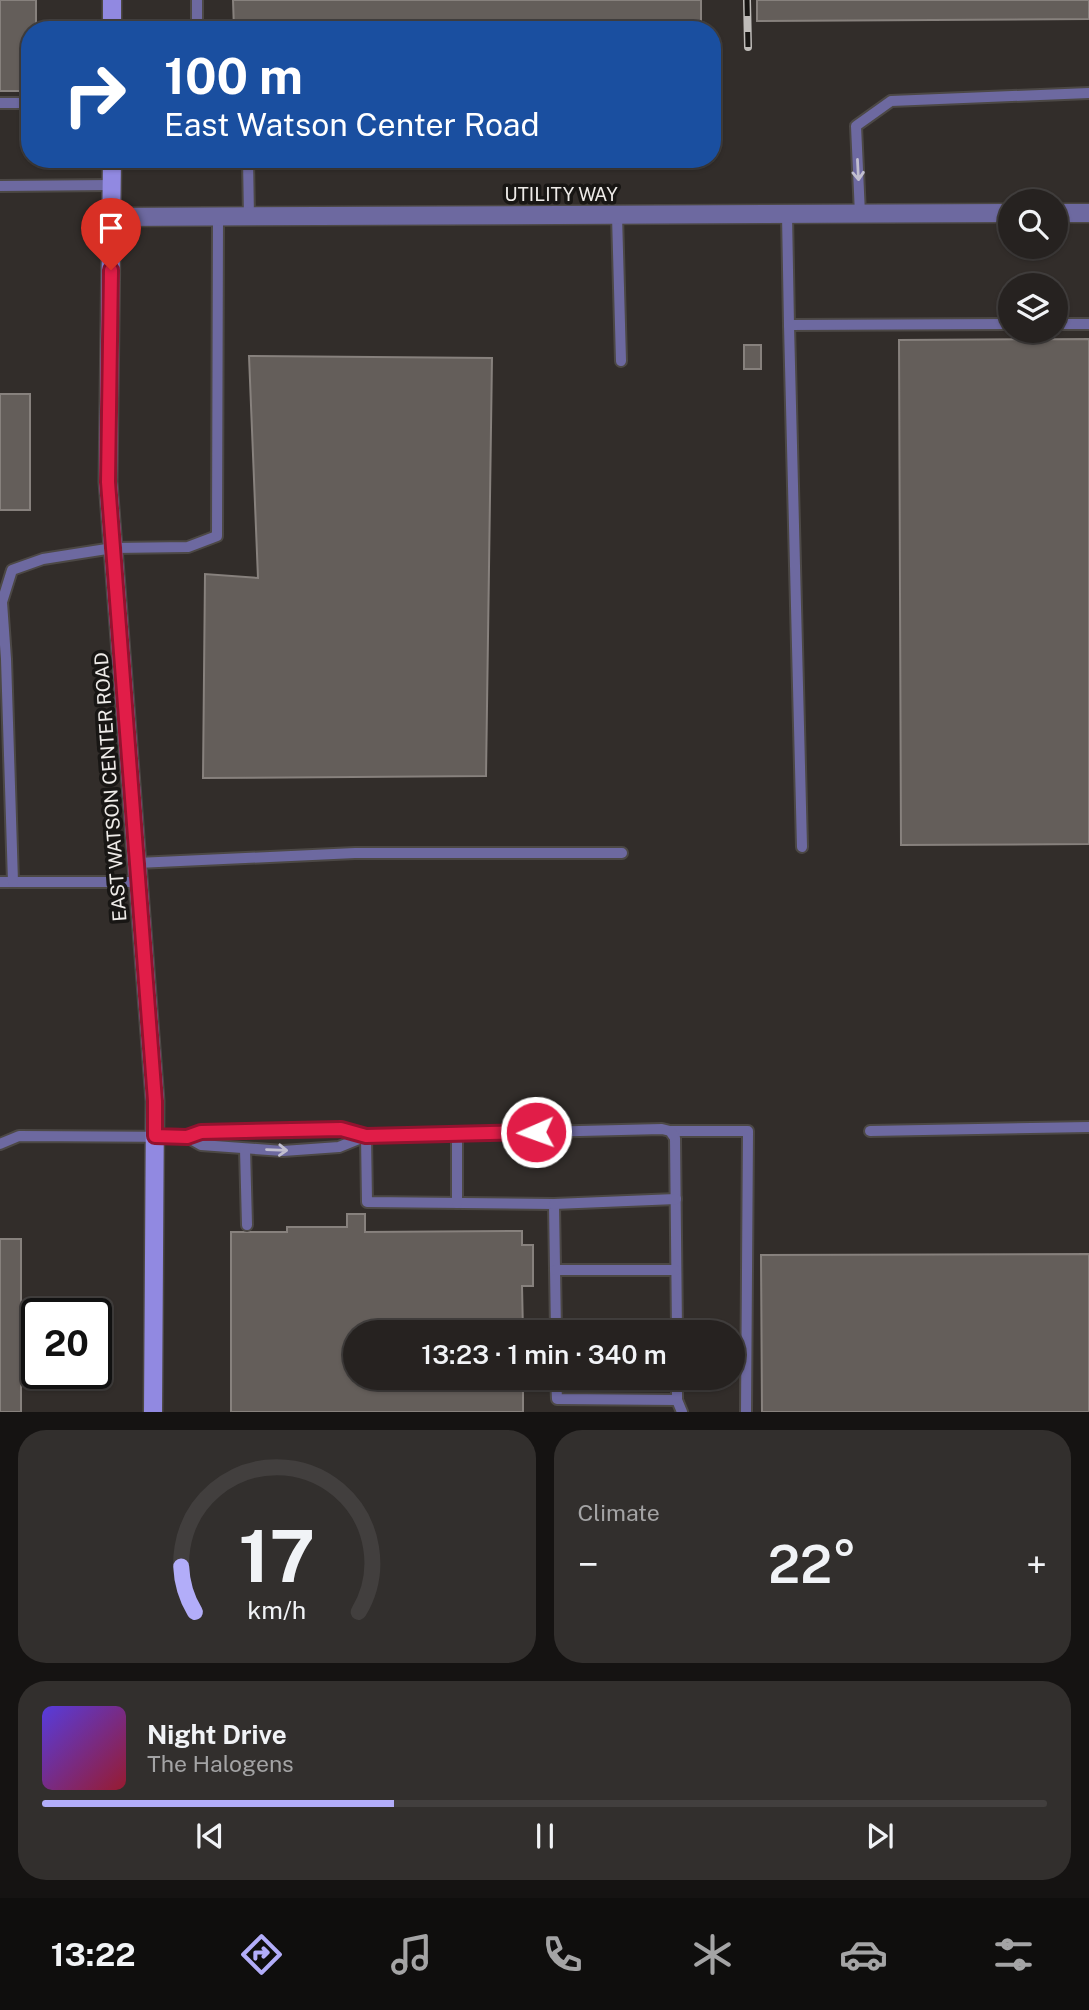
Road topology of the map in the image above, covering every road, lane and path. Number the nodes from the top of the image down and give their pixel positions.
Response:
1 (112, 0) edge
2 (197, 0) edge
3 (112, 21) edge
4 (197, 21) edge
5 (1089, 93) edge
6 (0, 103) edge
7 (21, 103) edge
8 (112, 168) edge
9 (248, 168) edge
10 (113, 185) junction
11 (0, 186) edge
12 (1068, 213) edge
13 (1089, 213) edge
14 (860, 214) junction
15 (998, 214) edge
16 (617, 215) junction
17 (787, 215) junction
18 (248, 216) junction
19 (113, 217) junction
20 (218, 217) junction
21 (998, 324) edge
22 (1068, 324) edge
23 (1089, 324) edge
24 (789, 325) junction
25 (621, 361) dead end
26 (113, 548) junction
27 (802, 847) dead end
28 (622, 853) dead end
29 (137, 863) junction
30 (0, 882) edge
31 (13, 882) junction
32 (138, 882) junction
33 (1089, 1128) edge
34 (670, 1130) junction
35 (870, 1131) dead end
36 (457, 1134) junction
37 (155, 1136) junction
38 (366, 1136) junction
39 (187, 1137) junction
40 (0, 1144) edge
41 (245, 1149) junction
42 (676, 1199) junction
43 (457, 1203) junction
44 (554, 1204) junction
45 (247, 1225) dead end
46 (555, 1270) junction
47 (676, 1270) junction
48 (556, 1320) edge
49 (677, 1320) edge
50 (556, 1390) edge
51 (680, 1406) edge
52 (153, 1412) edge
53 (746, 1412) edge

1 - 3 street
2 - 4 lane
5 -> 14 lane
6 - 7 lane
8 - 10 street, EAST WATSON CENTER ROAD
9 - 18 lane
10 - 11 lane
10 - 19 street, EAST WATSON CENTER ROAD
12 - 13 street
14 - 15 street, UTILITY WAY
14 - 17 street, UTILITY WAY
16 - 17 street, UTILITY WAY
16 - 18 street, UTILITY WAY
16 - 25 lane
17 - 24 lane
18 - 20 street, UTILITY WAY
19 - 20 street, UTILITY WAY
19 - 26 street, EAST WATSON CENTER ROAD
20 - 26 lane
21 - 24 lane
22 - 23 lane
24 - 27 lane
26 - 29 street, EAST WATSON CENTER ROAD
26 - 31 lane
28 - 29 lane
29 - 32 street, EAST WATSON CENTER ROAD
30 - 31 lane
31 - 32 lane
32 - 37 street, EAST WATSON CENTER ROAD
33 - 35 lane
34 - 36 lane
34 - 42 lane
34 - 53 lane
36 - 38 lane
36 - 43 lane
37 - 39 lane
37 - 40 lane
37 - 52 street, EAST WATSON CENTER ROAD
38 - 39 lane
41 -> 38 lane
38 - 43 lane
39 - 41 lane
41 - 45 lane
42 - 44 lane
42 - 47 lane
43 - 44 lane
44 - 46 lane
46 - 47 lane
46 - 48 lane
47 - 49 lane
50 - 51 lane

